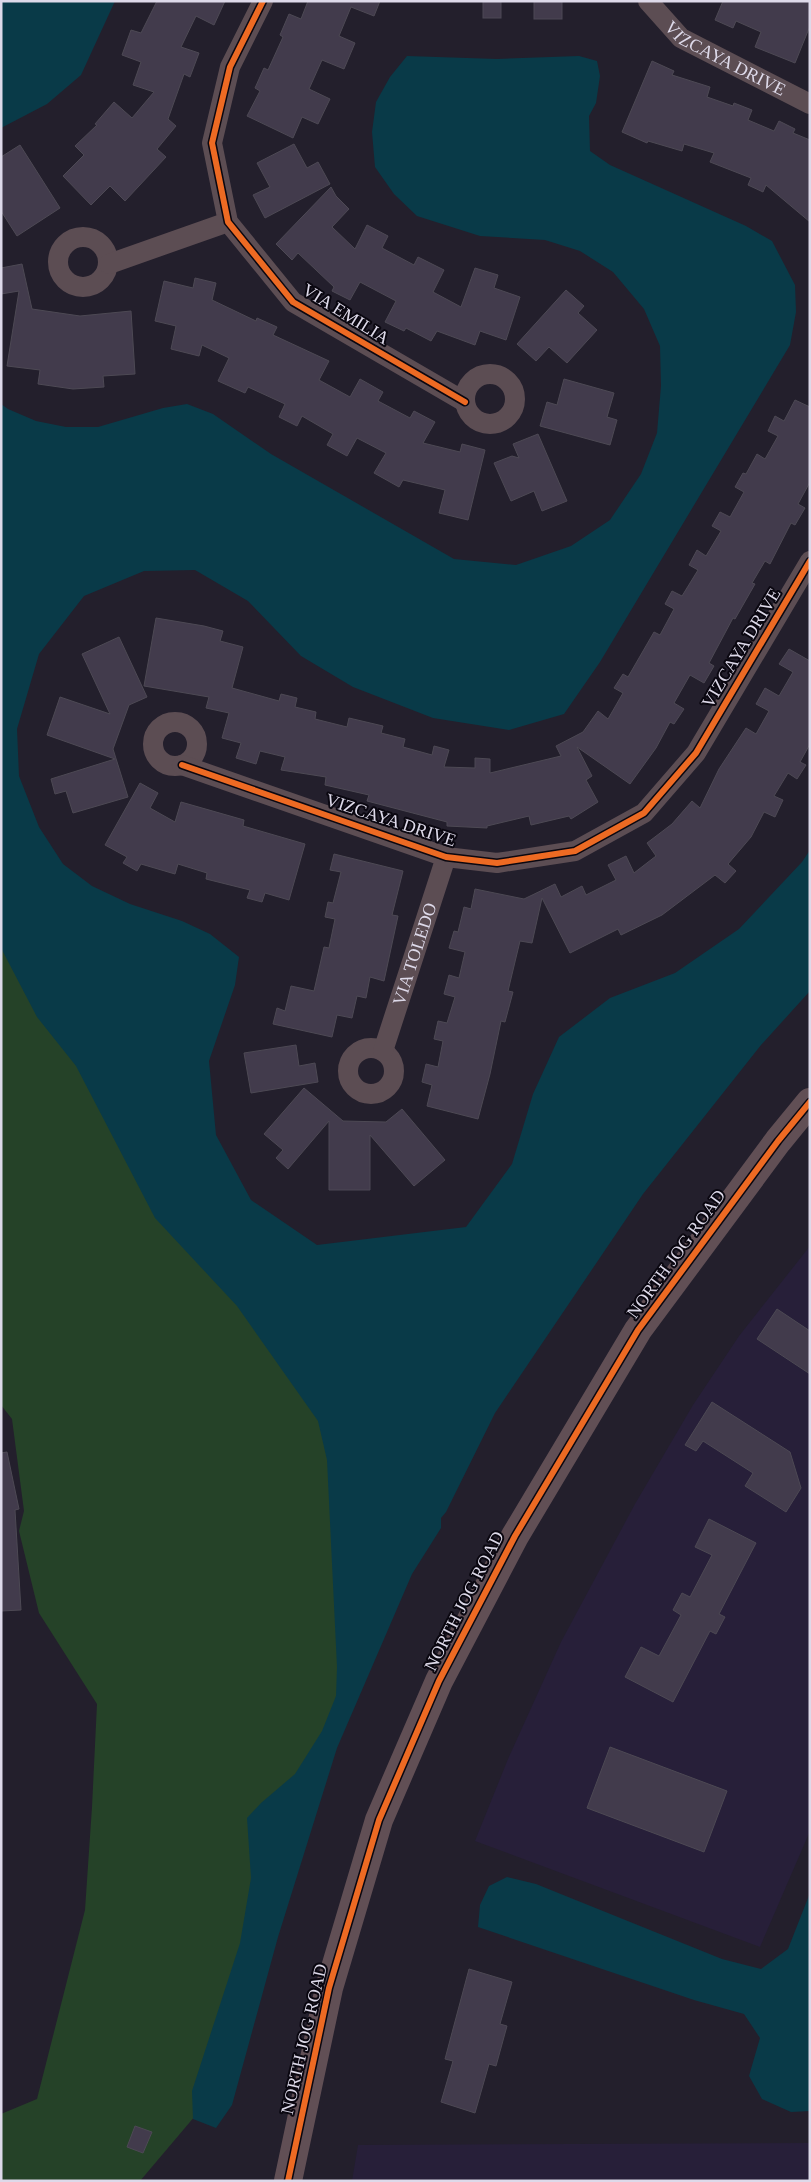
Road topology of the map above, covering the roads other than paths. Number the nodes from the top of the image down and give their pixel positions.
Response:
1 (263, 1) edge
2 (648, 1) edge
3 (810, 104) edge
4 (228, 222) junction
5 (109, 264) dead end
6 (465, 402) dead end
7 (810, 561) edge
8 (182, 765) dead end
9 (446, 857) junction
10 (383, 1051) dead end
11 (810, 1102) edge
12 (288, 2181) edge

1 - 4 street, VIA EMILIA
2 - 3 street, VIZCAYA DRIVE
4 - 5 street
4 - 6 street, VIA EMILIA
7 - 9 street, VIZCAYA DRIVE
8 - 9 street, VIZCAYA DRIVE
9 - 10 street, VIA TOLEDO
11 - 12 street, NORTH JOG ROAD

